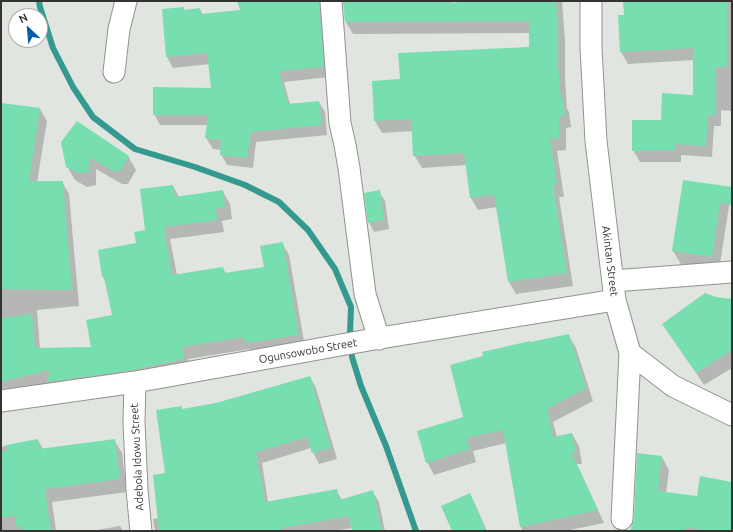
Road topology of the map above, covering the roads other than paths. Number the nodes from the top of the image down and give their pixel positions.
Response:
1 (126, 1) edge
2 (331, 1) edge
3 (591, 1) edge
4 (114, 72) dead end
5 (732, 272) edge
6 (614, 291) junction
7 (376, 339) junction
8 (630, 353) junction
9 (134, 382) junction
10 (1, 401) edge
11 (732, 415) edge
12 (622, 519) dead end
13 (141, 531) edge

1 - 4 street
2 - 7 street
3 - 6 street, Akintan Street
5 - 6 street, Ogunsowobo Street
6 - 7 street, Ogunsowobo Street
6 - 8 street, Akintan Street
7 - 9 street, Ogunsowobo Street
8 - 11 street
8 - 12 street, Akintan Street
9 - 10 street, Ogunsowobo Street
9 - 13 street, Adebola Idowu Street

